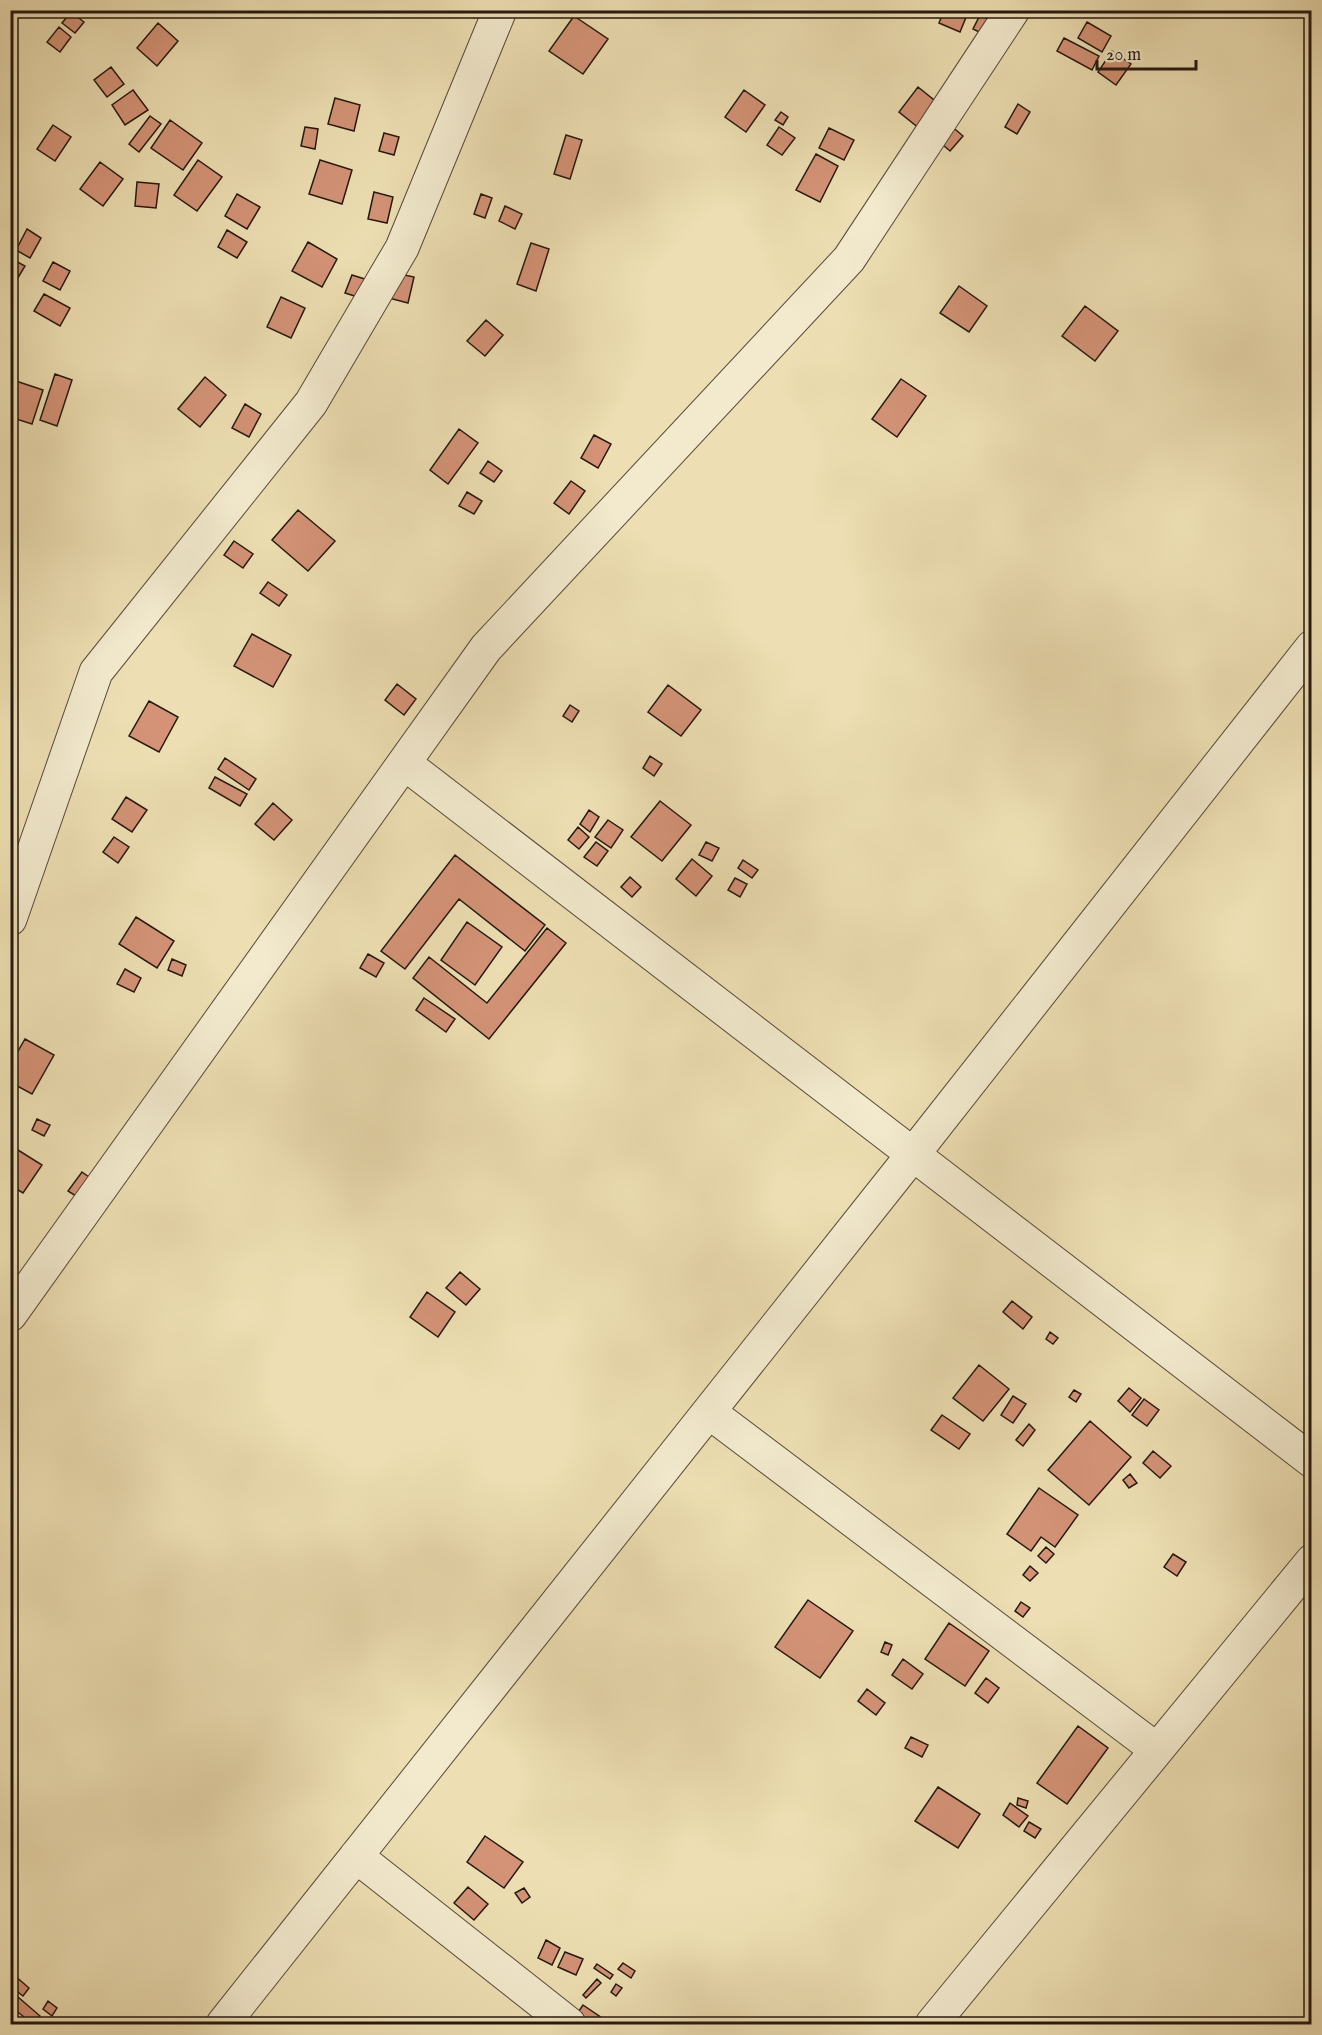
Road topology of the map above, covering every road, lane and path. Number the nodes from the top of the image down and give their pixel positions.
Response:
1 (500, 10) edge
2 (1013, 10) edge
3 (1311, 647) edge
4 (404, 763) junction
5 (10, 919) edge
6 (914, 1153) junction
7 (10, 1315) edge
8 (708, 1413) junction
9 (1311, 1461) edge
10 (1311, 1562) edge
11 (1157, 1750) junction
12 (356, 1856) junction
13 (223, 2025) edge
14 (569, 2025) edge
15 (932, 2025) edge

1 - 5 street
2 - 4 street
3 - 6 street
4 - 6 street
4 - 7 street
6 - 8 street
6 - 9 street
8 - 11 street
8 - 12 street
10 - 11 street
11 - 15 street
12 - 13 street
12 - 14 street

